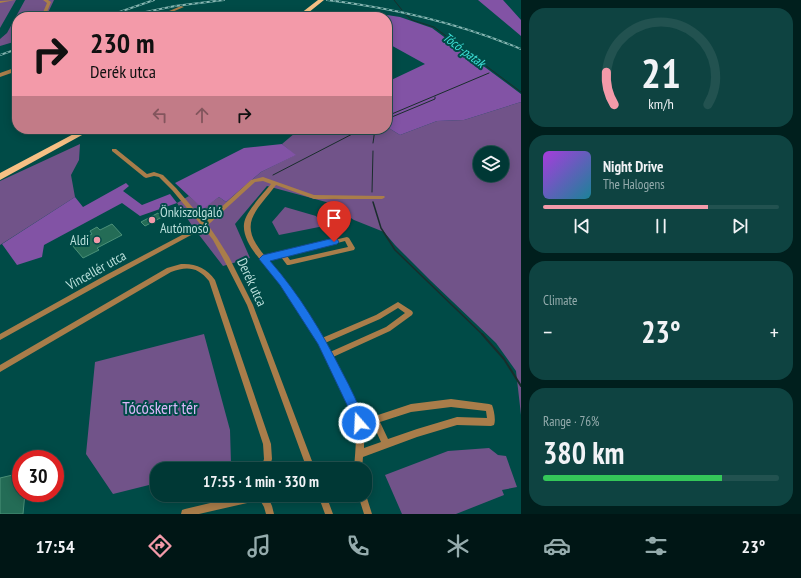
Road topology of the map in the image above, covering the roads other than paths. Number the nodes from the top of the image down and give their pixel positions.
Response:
1 (12, 0) edge
2 (45, 0) edge
3 (321, 0) edge
4 (0, 2) edge
5 (50, 2) edge
6 (182, 7) dead end
7 (45, 12) edge
8 (170, 12) edge
9 (306, 12) edge
10 (12, 71) edge
11 (0, 75) edge
12 (80, 134) edge
13 (114, 150) dead end
14 (0, 177) edge
15 (274, 184) junction
16 (382, 197) dead end
17 (204, 226) junction
18 (282, 254) junction
19 (263, 259) junction
20 (0, 337) edge
21 (322, 341) junction
22 (329, 356) junction
23 (0, 369) edge
24 (386, 444) junction
25 (359, 454) junction
26 (267, 462) edge
27 (308, 462) edge
28 (358, 462) edge
29 (232, 502) edge
30 (266, 502) edge
31 (325, 502) edge
32 (364, 502) edge
33 (185, 514) edge
34 (270, 514) edge
35 (329, 514) edge
36 (368, 514) edge

1 - 4 street
2 - 5 street
3 - 9 main road
5 - 7 street
6 - 8 street
10 - 11 street
12 - 14 main road
13 - 17 street, Derék utca
15 - 16 street, Vincellér utca
15 - 17 street, Vincellér utca
15 - 19 street, Derék utca
17 - 20 street, Vincellér utca
17 - 27 street, Derék utca
18 - 18 street, Derék utca
18 - 19 street, Derék utca
19 - 21 street, Derék utca
21 - 22 street, Derék utca
21 - 22 street
22 - 25 street, Derék utca
23 - 26 street
24 - 24 street
24 - 25 street
25 - 28 street, Derék utca
29 - 33 street
30 - 34 street
31 - 35 street
32 - 36 street

